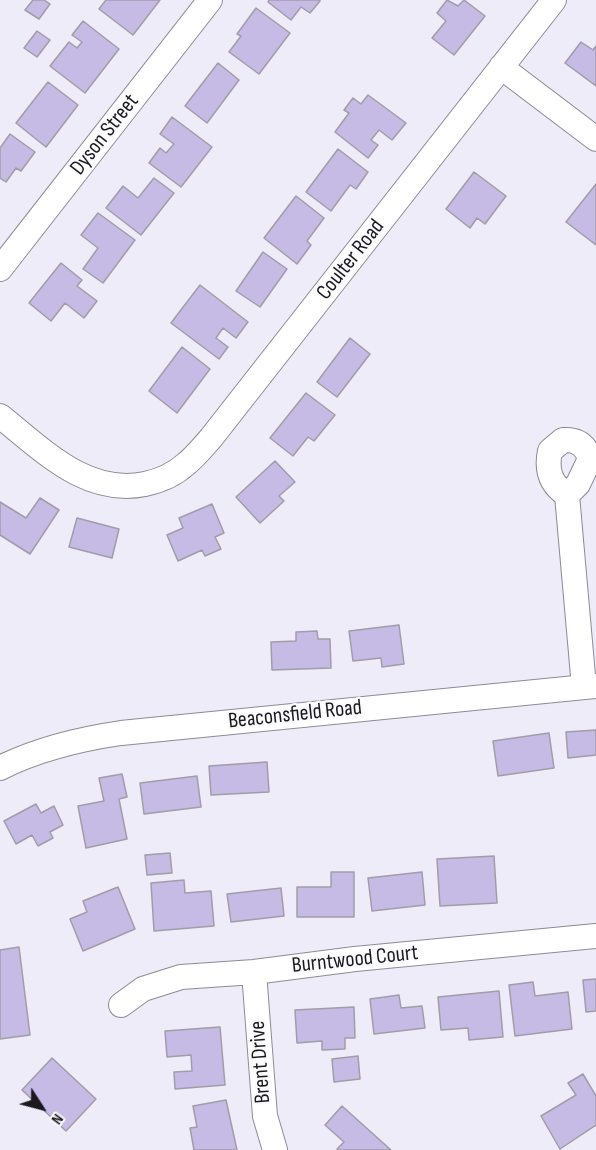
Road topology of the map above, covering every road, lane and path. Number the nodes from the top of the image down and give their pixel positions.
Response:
1 (210, 0) edge
2 (554, 0) edge
3 (501, 67) junction
4 (596, 139) edge
5 (0, 269) edge
6 (0, 416) edge
7 (567, 495) dead end
8 (590, 686) edge
9 (0, 768) edge
10 (596, 936) edge
11 (254, 972) junction
12 (122, 1005) dead end
13 (275, 1150) edge

1 - 5 street, Dyson Street
2 - 3 street, Coulter Road
3 - 4 street
3 - 6 street, Coulter Road
7 - 8 street
8 - 9 street, Beaconsfield Road
10 - 11 street, Burntwood Court
11 - 12 street, Burntwood Court
11 - 13 street, Brent Drive

